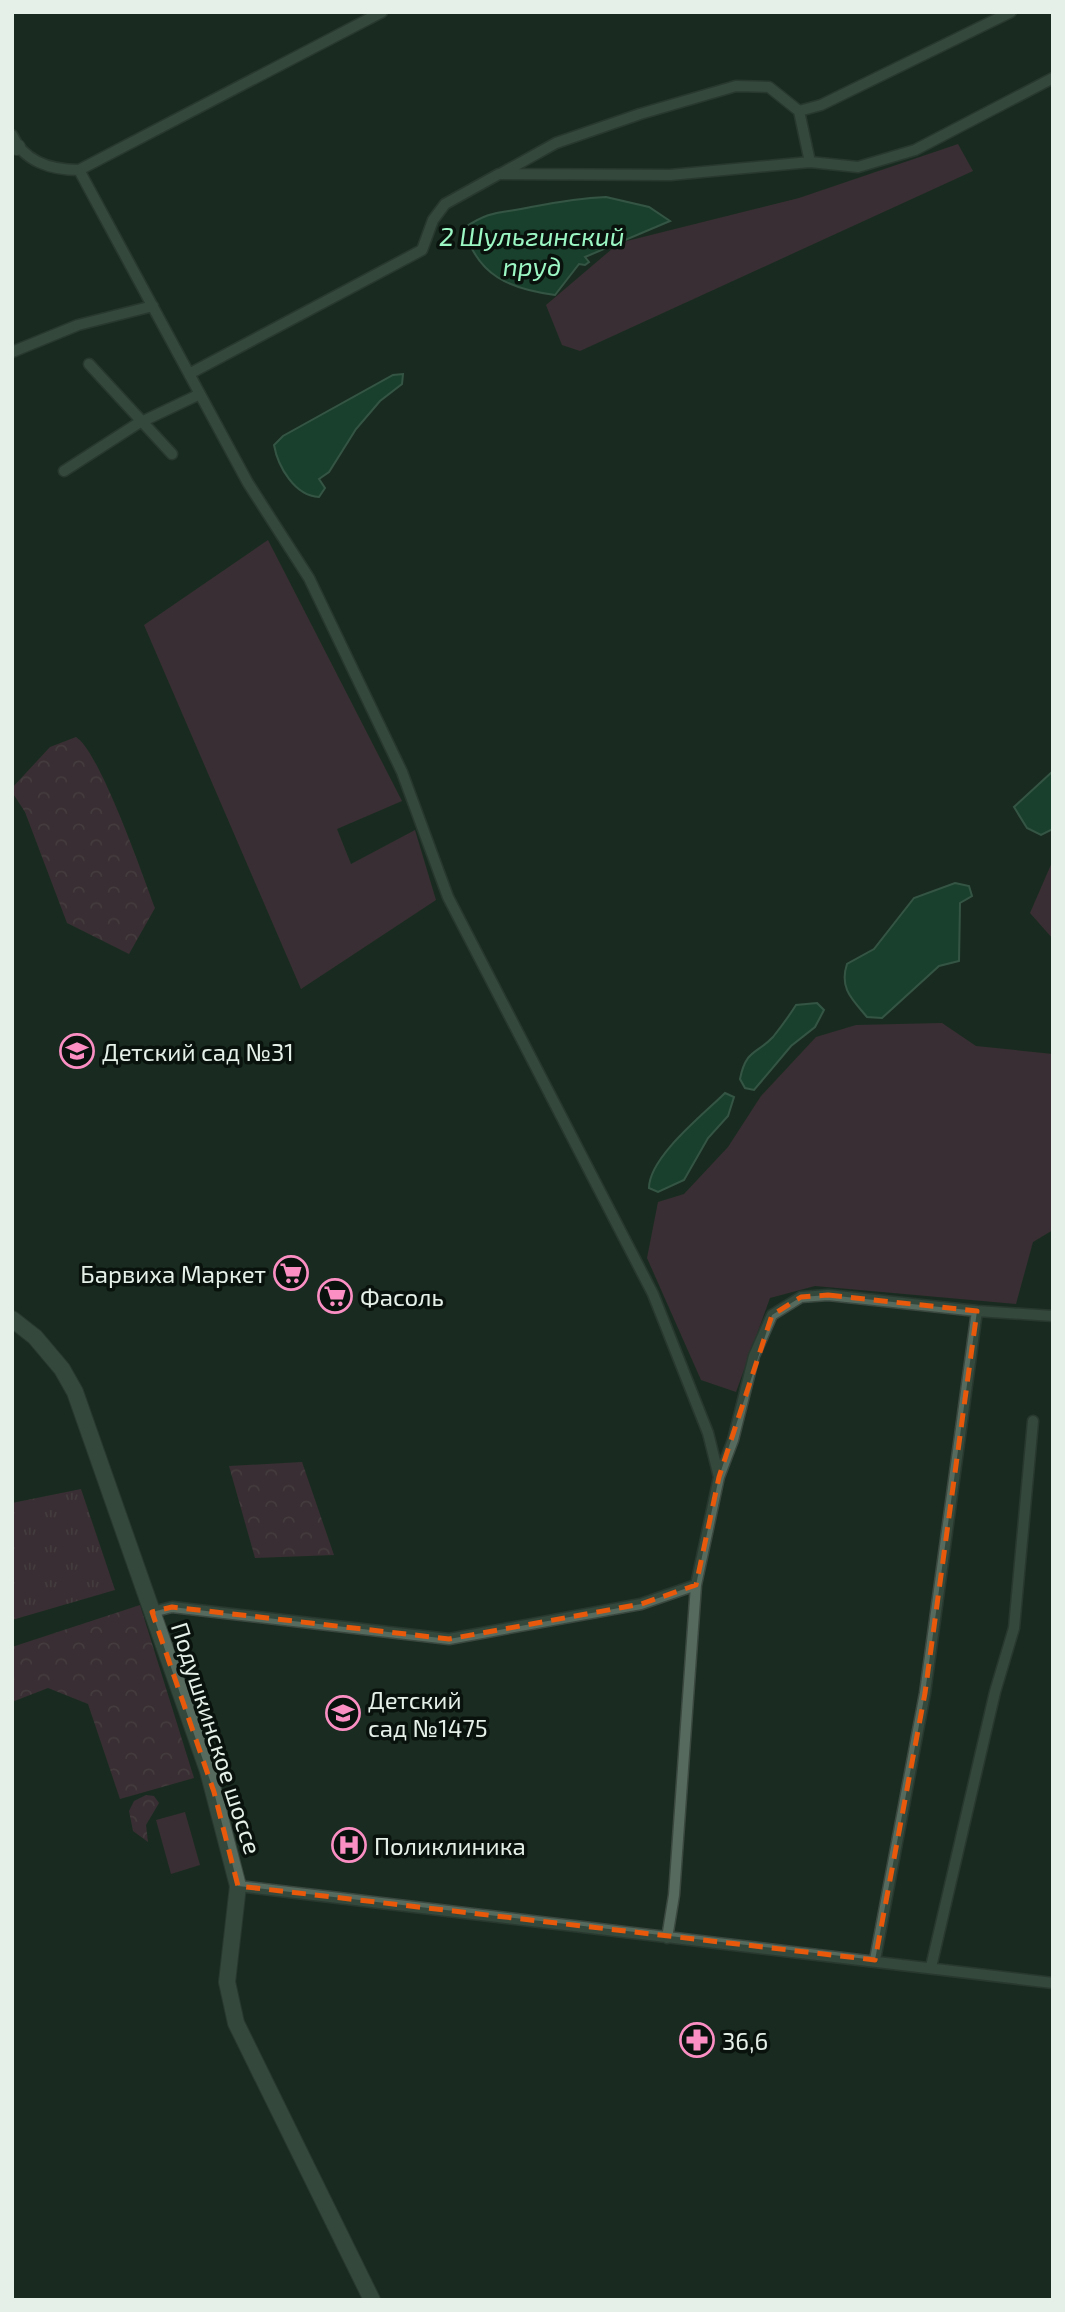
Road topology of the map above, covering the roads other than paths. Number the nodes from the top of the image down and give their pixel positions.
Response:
1 (382, 12) edge
2 (1011, 12) edge
3 (1053, 78) edge
4 (799, 111) junction
5 (14, 142) edge
6 (810, 162) junction
7 (79, 170) junction
8 (499, 174) junction
9 (153, 306) junction
10 (12, 352) edge
11 (89, 364) dead end
12 (189, 374) junction
13 (200, 394) junction
14 (141, 421) junction
15 (172, 454) dead end
16 (64, 471) dead end
17 (977, 1311) junction
18 (1053, 1315) edge
19 (12, 1319) edge
20 (1033, 1422) dead end
21 (719, 1477) junction
22 (696, 1585) junction
23 (152, 1612) junction
24 (238, 1886) junction
25 (667, 1938) junction
26 (876, 1960) junction
27 (931, 1967) junction
28 (1053, 1983) edge
29 (372, 2300) edge

1 - 7 street
2 - 4 street
3 - 6 street
4 - 6 street
4 - 8 street
5 - 7 street
6 - 8 street
7 - 9 street
8 - 12 street
9 - 10 street
9 - 12 street
11 - 14 street
12 - 13 street
13 - 14 street
13 - 21 street
14 - 15 street
14 - 16 street
17 - 18 street
17 - 21 street
17 - 26 street
19 - 23 main road, Подушкинское шоссе
20 - 27 street
21 - 22 street
22 - 23 street
22 - 25 street
23 - 24 main road, Подушкинское шоссе
24 - 25 street
24 - 29 main road, Подушкинское шоссе
25 - 26 street
26 - 27 street
27 - 28 street

